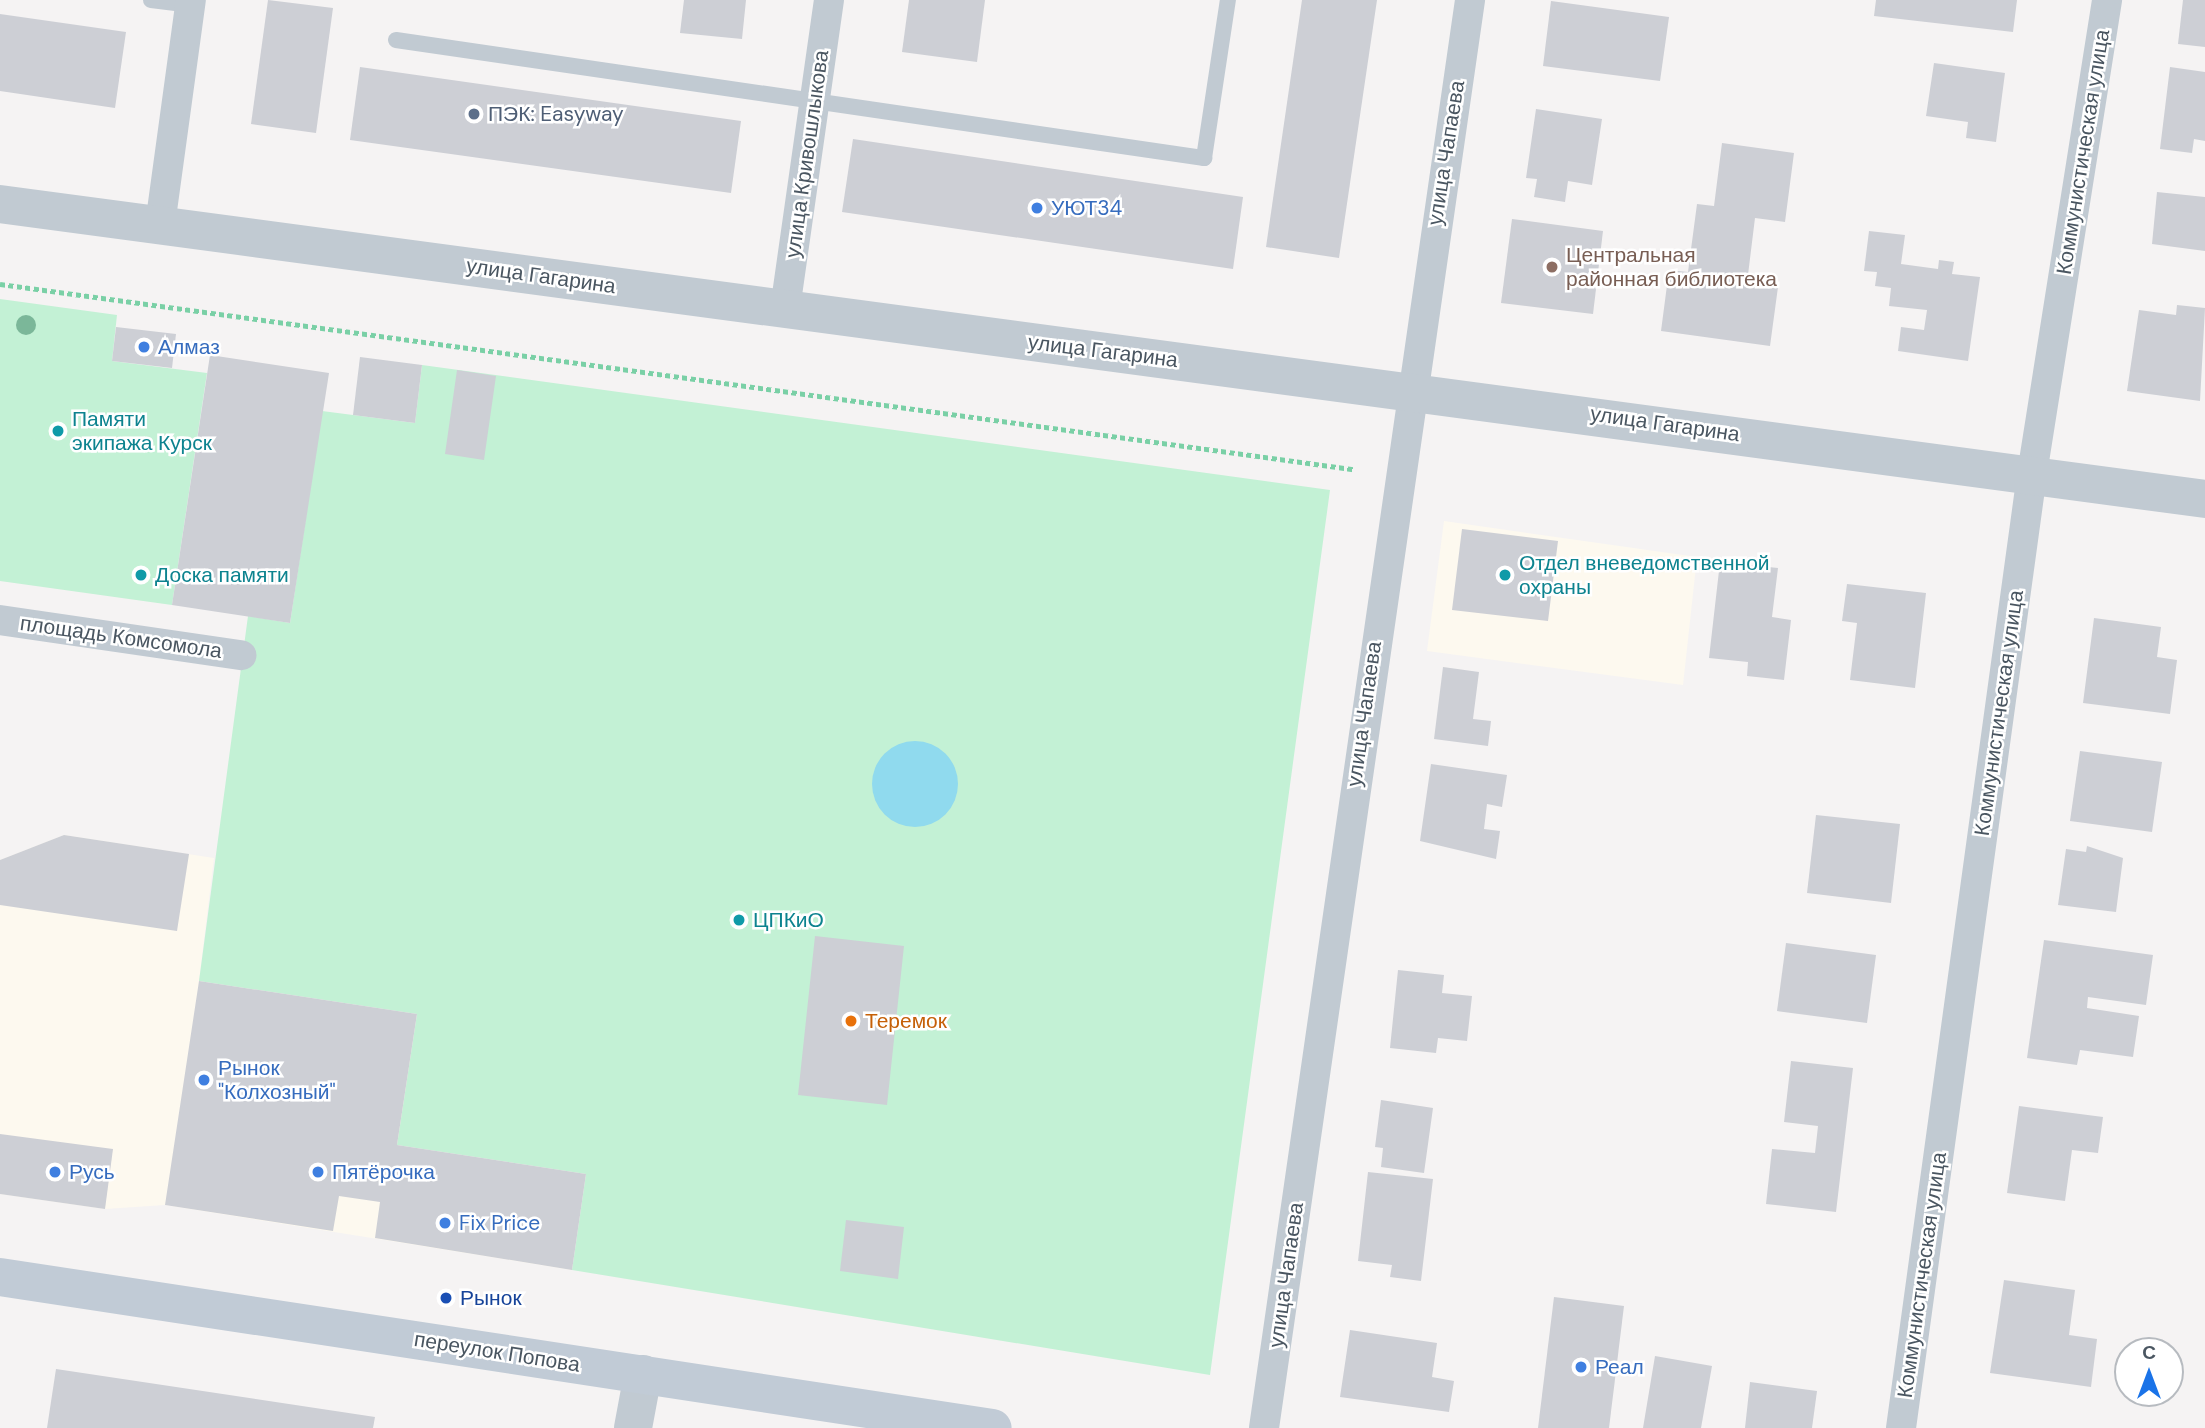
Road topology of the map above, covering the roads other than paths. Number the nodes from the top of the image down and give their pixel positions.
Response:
1 (151, 0) edge
2 (829, 0) edge
3 (1228, 0) edge
4 (1470, 0) edge
5 (2107, 0) edge
6 (191, 3) edge
7 (396, 40) dead end
8 (814, 103) junction
9 (0, 204) edge
10 (160, 225) junction
11 (785, 309) junction
12 (1410, 390) junction
13 (2032, 474) junction
14 (2205, 499) edge
15 (0, 620) edge
16 (241, 655) dead end
17 (0, 1277) edge
18 (643, 1374) junction
19 (633, 1428) edge
20 (993, 1428) edge
21 (1264, 1428) edge
22 (1902, 1428) edge

1 - 6 lane
2 - 8 street, улица Кривошлыкова
3 - 8 lane
4 - 12 street, улица Чапаева
5 - 13 street, Коммунистическая улица
6 - 10 street
7 - 8 lane
8 - 11 street, улица Кривошлыкова
9 - 10 street, улица Гагарина
10 - 11 street, улица Гагарина
11 - 12 street, улица Гагарина
12 - 13 street, улица Гагарина
12 - 21 street, улица Чапаева
13 - 14 street, улица Гагарина
13 - 22 street, Коммунистическая улица
15 - 16 street, площадь Комсомола
17 - 18 main road, переулок Попова
18 - 19 street
18 - 20 main road, переулок Попова

